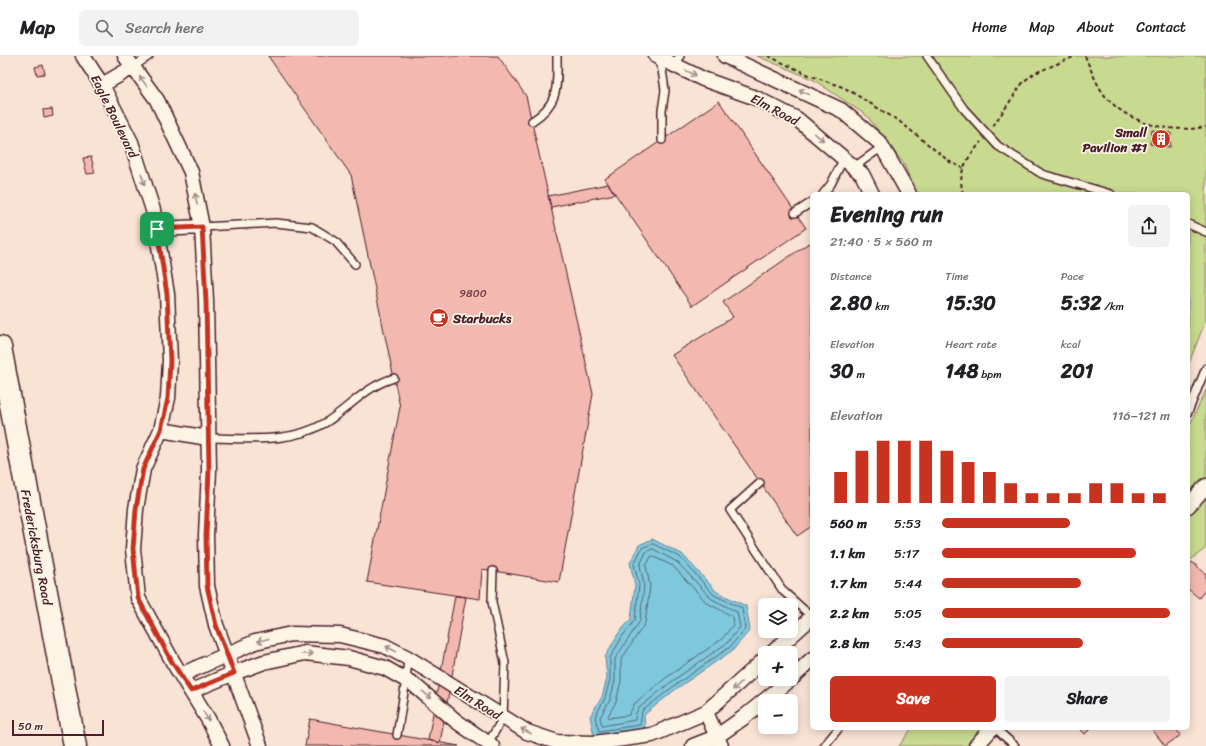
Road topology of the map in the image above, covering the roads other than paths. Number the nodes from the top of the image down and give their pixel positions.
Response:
1 (83, 56) edge
2 (149, 56) edge
3 (557, 56) edge
4 (657, 56) edge
5 (725, 56) edge
6 (927, 56) edge
7 (676, 60) edge
8 (129, 62) edge
9 (102, 85) junction
10 (532, 121) dead end
11 (662, 140) dead end
12 (882, 147) junction
13 (849, 162) junction
14 (825, 192) edge
15 (871, 192) edge
16 (907, 192) edge
17 (1103, 192) edge
18 (810, 203) edge
19 (795, 213) dead end
20 (1190, 225) edge
21 (202, 227) junction
22 (157, 229) junction
23 (1206, 232) edge
24 (355, 264) dead end
25 (0, 347) edge
26 (1206, 368) edge
27 (394, 378) dead end
28 (1190, 407) edge
29 (161, 430) junction
30 (208, 438) junction
31 (760, 483) dead end
32 (1206, 486) edge
33 (1190, 504) edge
34 (493, 571) dead end
35 (810, 615) edge
36 (810, 619) edge
37 (780, 646) edge
38 (227, 654) junction
39 (408, 658) junction
40 (810, 661) edge
41 (758, 665) edge
42 (798, 672) edge
43 (234, 673) junction
44 (181, 675) junction
45 (406, 680) junction
46 (782, 686) edge
47 (191, 691) junction
48 (706, 712) junction
49 (503, 718) junction
50 (837, 730) edge
51 (990, 730) edge
52 (997, 730) edge
53 (397, 735) dead end
54 (719, 742) edge
55 (490, 744) edge
56 (75, 746) edge
57 (222, 746) edge
58 (260, 746) edge
59 (693, 746) edge
60 (824, 746) edge
61 (976, 746) edge
62 (1015, 746) edge

1 - 9 street, Eagle Boulevard
2 - 8 lane
3 - 10 lane
4 - 7 street, Elm Road
4 - 11 lane
12 -> 5 street, Elm Road
6 - 17 lane
7 -> 13 street, Elm Road
8 - 9 street
21 -> 8 street
9 -> 22 street, Eagle Boulevard
12 - 13 lane
12 - 16 street, Elm Road
13 - 14 lane
13 - 15 street, Elm Road
18 - 19 lane
20 - 23 lane
21 - 22 street
21 - 24 lane
21 - 30 street
22 - 29 street, Eagle Boulevard
25 - 56 main road, Fredericksburg Road
26 - 28 lane
27 - 30 lane
29 - 30 street
29 - 44 street, Eagle Boulevard
30 - 38 street
31 - 35 lane
32 - 33 street
34 - 49 lane
36 - 37 street
39 -> 38 street, Elm Road
38 - 43 street
38 - 44 street, Elm Road
39 - 45 lane
39 - 49 street, Elm Road
40 - 42 street
41 -> 48 street, Elm Road
43 -> 45 street, Elm Road
43 - 47 street, Elm Road
43 - 58 street
44 - 47 street, Eagle Boulevard
45 - 53 lane
45 -> 55 street, Elm Road
46 - 54 street
47 -> 57 street, Eagle Boulevard
48 -> 49 street, Elm Road
48 - 54 street
49 - 55 lane
50 - 60 lane
51 - 61 street
52 - 62 lane
54 - 59 street

